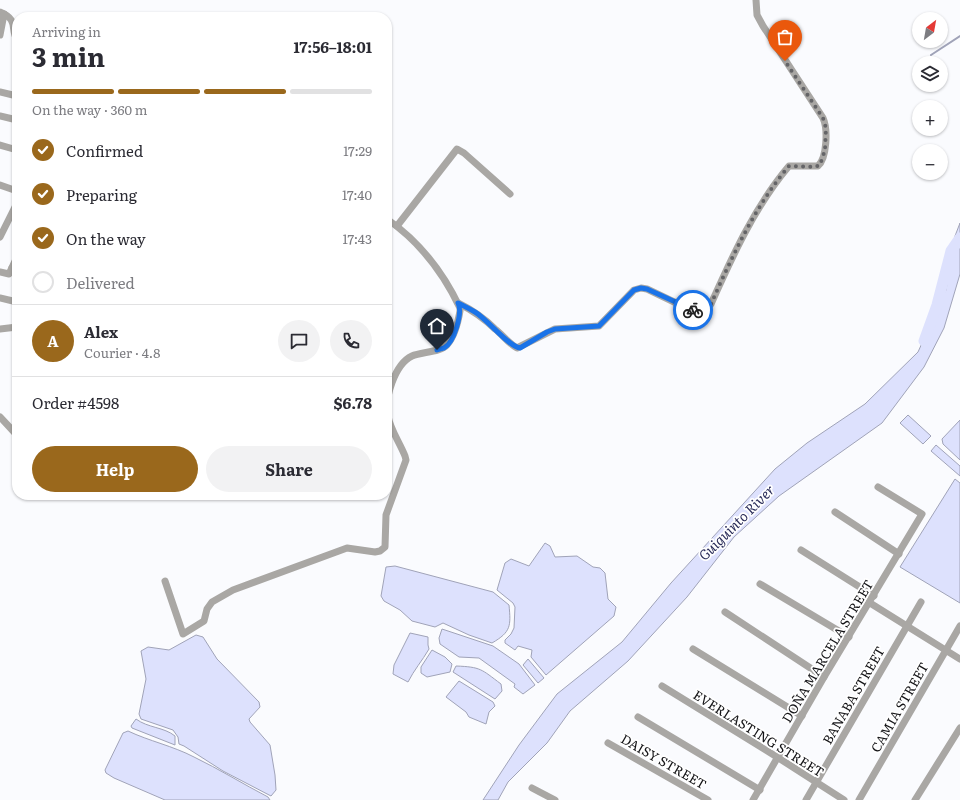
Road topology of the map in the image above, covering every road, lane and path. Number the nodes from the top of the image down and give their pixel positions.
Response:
1 (756, 0) edge
2 (2, 13) edge
3 (12, 20) edge
4 (0, 35) edge
5 (0, 92) edge
6 (12, 95) edge
7 (0, 116) edge
8 (12, 119) edge
9 (0, 145) edge
10 (12, 149) edge
11 (0, 185) edge
12 (12, 189) edge
13 (510, 194) dead end
14 (12, 213) edge
15 (392, 222) edge
16 (397, 226) junction
17 (0, 237) edge
18 (12, 268) edge
19 (0, 272) edge
20 (0, 298) edge
21 (12, 301) edge
22 (458, 303) junction
23 (12, 328) edge
24 (0, 329) edge
25 (392, 384) edge
26 (0, 417) edge
27 (392, 426) edge
28 (12, 430) edge
29 (878, 487) dead end
30 (392, 498) edge
31 (391, 500) edge
32 (835, 512) dead end
33 (801, 550) dead end
34 (899, 554) junction
35 (165, 581) dead end
36 (760, 584) dead end
37 (874, 596) junction
38 (921, 602) dead end
39 (870, 603) junction
40 (725, 612) dead end
41 (906, 626) junction
42 (960, 626) edge
43 (849, 637) junction
44 (693, 649) dead end
45 (947, 650) junction
46 (960, 659) edge
47 (824, 677) junction
48 (662, 686) dead end
49 (802, 716) junction
50 (638, 717) dead end
51 (960, 728) edge
52 (608, 744) dead end
53 (777, 757) junction
54 (817, 782) junction
55 (532, 788) dead end
56 (760, 790) junction
57 (555, 800) edge
58 (708, 800) edge
59 (753, 800) edge
60 (806, 800) edge
61 (844, 800) edge
62 (859, 800) edge
63 (915, 800) edge

1 - 22 street
2 - 3 street
2 - 4 street
5 - 6 street
7 - 8 street
9 - 10 street
11 - 12 street
13 - 16 street
14 - 17 street
15 - 16 street
16 - 22 street
18 - 19 street
20 - 21 street
22 - 25 street
23 - 24 street
26 - 28 street
27 - 30 street
29 - 34 street, DOÑA MARCELA STREET
31 - 35 street
32 - 34 street
33 - 37 street
34 - 37 street, DOÑA MARCELA STREET
36 - 43 street
37 - 39 street, DOÑA MARCELA STREET
38 - 41 street, BANABA STREET
39 - 41 street
39 - 43 street, DOÑA MARCELA STREET
40 - 47 street
41 - 45 street
41 - 54 street, BANABA STREET
42 - 45 street, CAMIA STREET
43 - 47 street, DOÑA MARCELA STREET
44 - 49 street
45 - 46 street
45 - 62 street, CAMIA STREET
47 - 49 street, DOÑA MARCELA STREET
48 - 53 street, EVERLASTING STREET
49 - 53 street, DOÑA MARCELA STREET
50 - 56 street
51 - 63 street
52 - 58 street, DAISY STREET
53 - 54 street, EVERLASTING STREET
53 - 56 street, DOÑA MARCELA STREET
54 - 60 street, BANABA STREET
54 - 61 street, EVERLASTING STREET
55 - 57 street
56 - 59 street, DOÑA MARCELA STREET

